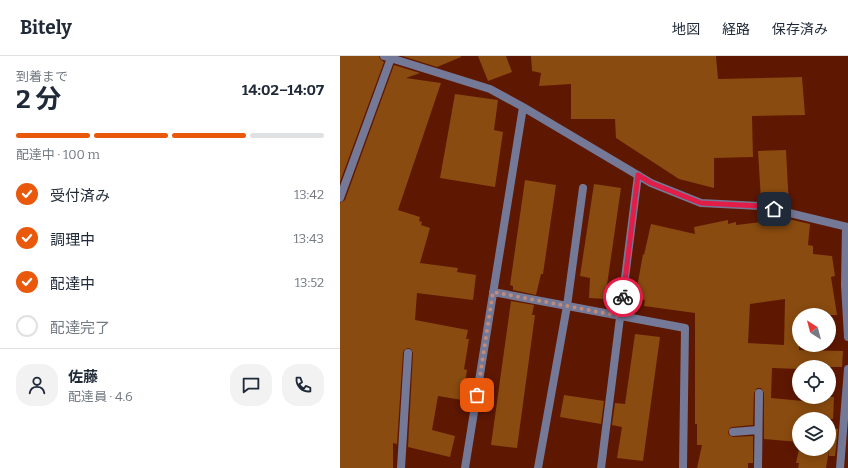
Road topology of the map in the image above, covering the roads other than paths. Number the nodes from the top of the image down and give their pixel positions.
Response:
1 (387, 57) edge
2 (523, 107) junction
3 (638, 175) junction
4 (582, 188) dead end
5 (340, 198) edge
6 (847, 227) edge
7 (493, 292) junction
8 (567, 306) junction
9 (620, 316) junction
10 (848, 337) edge
11 (408, 353) dead end
12 (848, 369) edge
13 (759, 393) dead end
14 (758, 430) junction
15 (733, 432) dead end
16 (401, 468) edge
17 (465, 468) edge
18 (538, 468) edge
19 (601, 468) edge
20 (683, 468) edge
21 (758, 468) edge
22 (840, 468) edge

1 - 2 street
1 - 5 street
2 - 3 street
2 - 7 street
3 - 6 street
3 - 9 street
4 - 8 street
6 - 10 street
7 - 8 street
7 - 17 street
8 - 9 street
8 - 18 street
9 - 19 street
9 - 20 street
11 - 16 street
12 - 22 street
13 - 14 street
14 - 15 street
14 - 21 street

